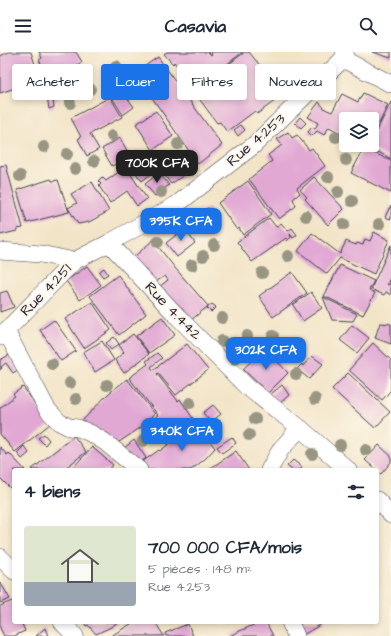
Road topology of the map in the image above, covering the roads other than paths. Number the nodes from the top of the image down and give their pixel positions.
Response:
1 (344, 56) edge
2 (391, 84) edge
3 (109, 243) junction
4 (0, 251) edge
5 (74, 260) junction
6 (3, 334) edge
7 (300, 428) junction
8 (137, 468) edge
9 (270, 468) edge
10 (346, 468) edge
11 (379, 502) edge
12 (391, 514) edge
13 (0, 557) edge
14 (12, 570) edge
15 (64, 624) edge
16 (291, 624) edge
17 (75, 636) edge
18 (296, 636) edge

1 - 2 street
1 - 3 street, Rue 4.253
3 - 5 street, Rue 4.253
3 - 7 street, Rue 4.442
4 - 5 street
5 - 6 street, Rue 4.251
6 - 8 street
7 - 9 street
7 - 10 street, Rue 4.442
11 - 12 street
13 - 14 street
15 - 17 street
16 - 18 street

